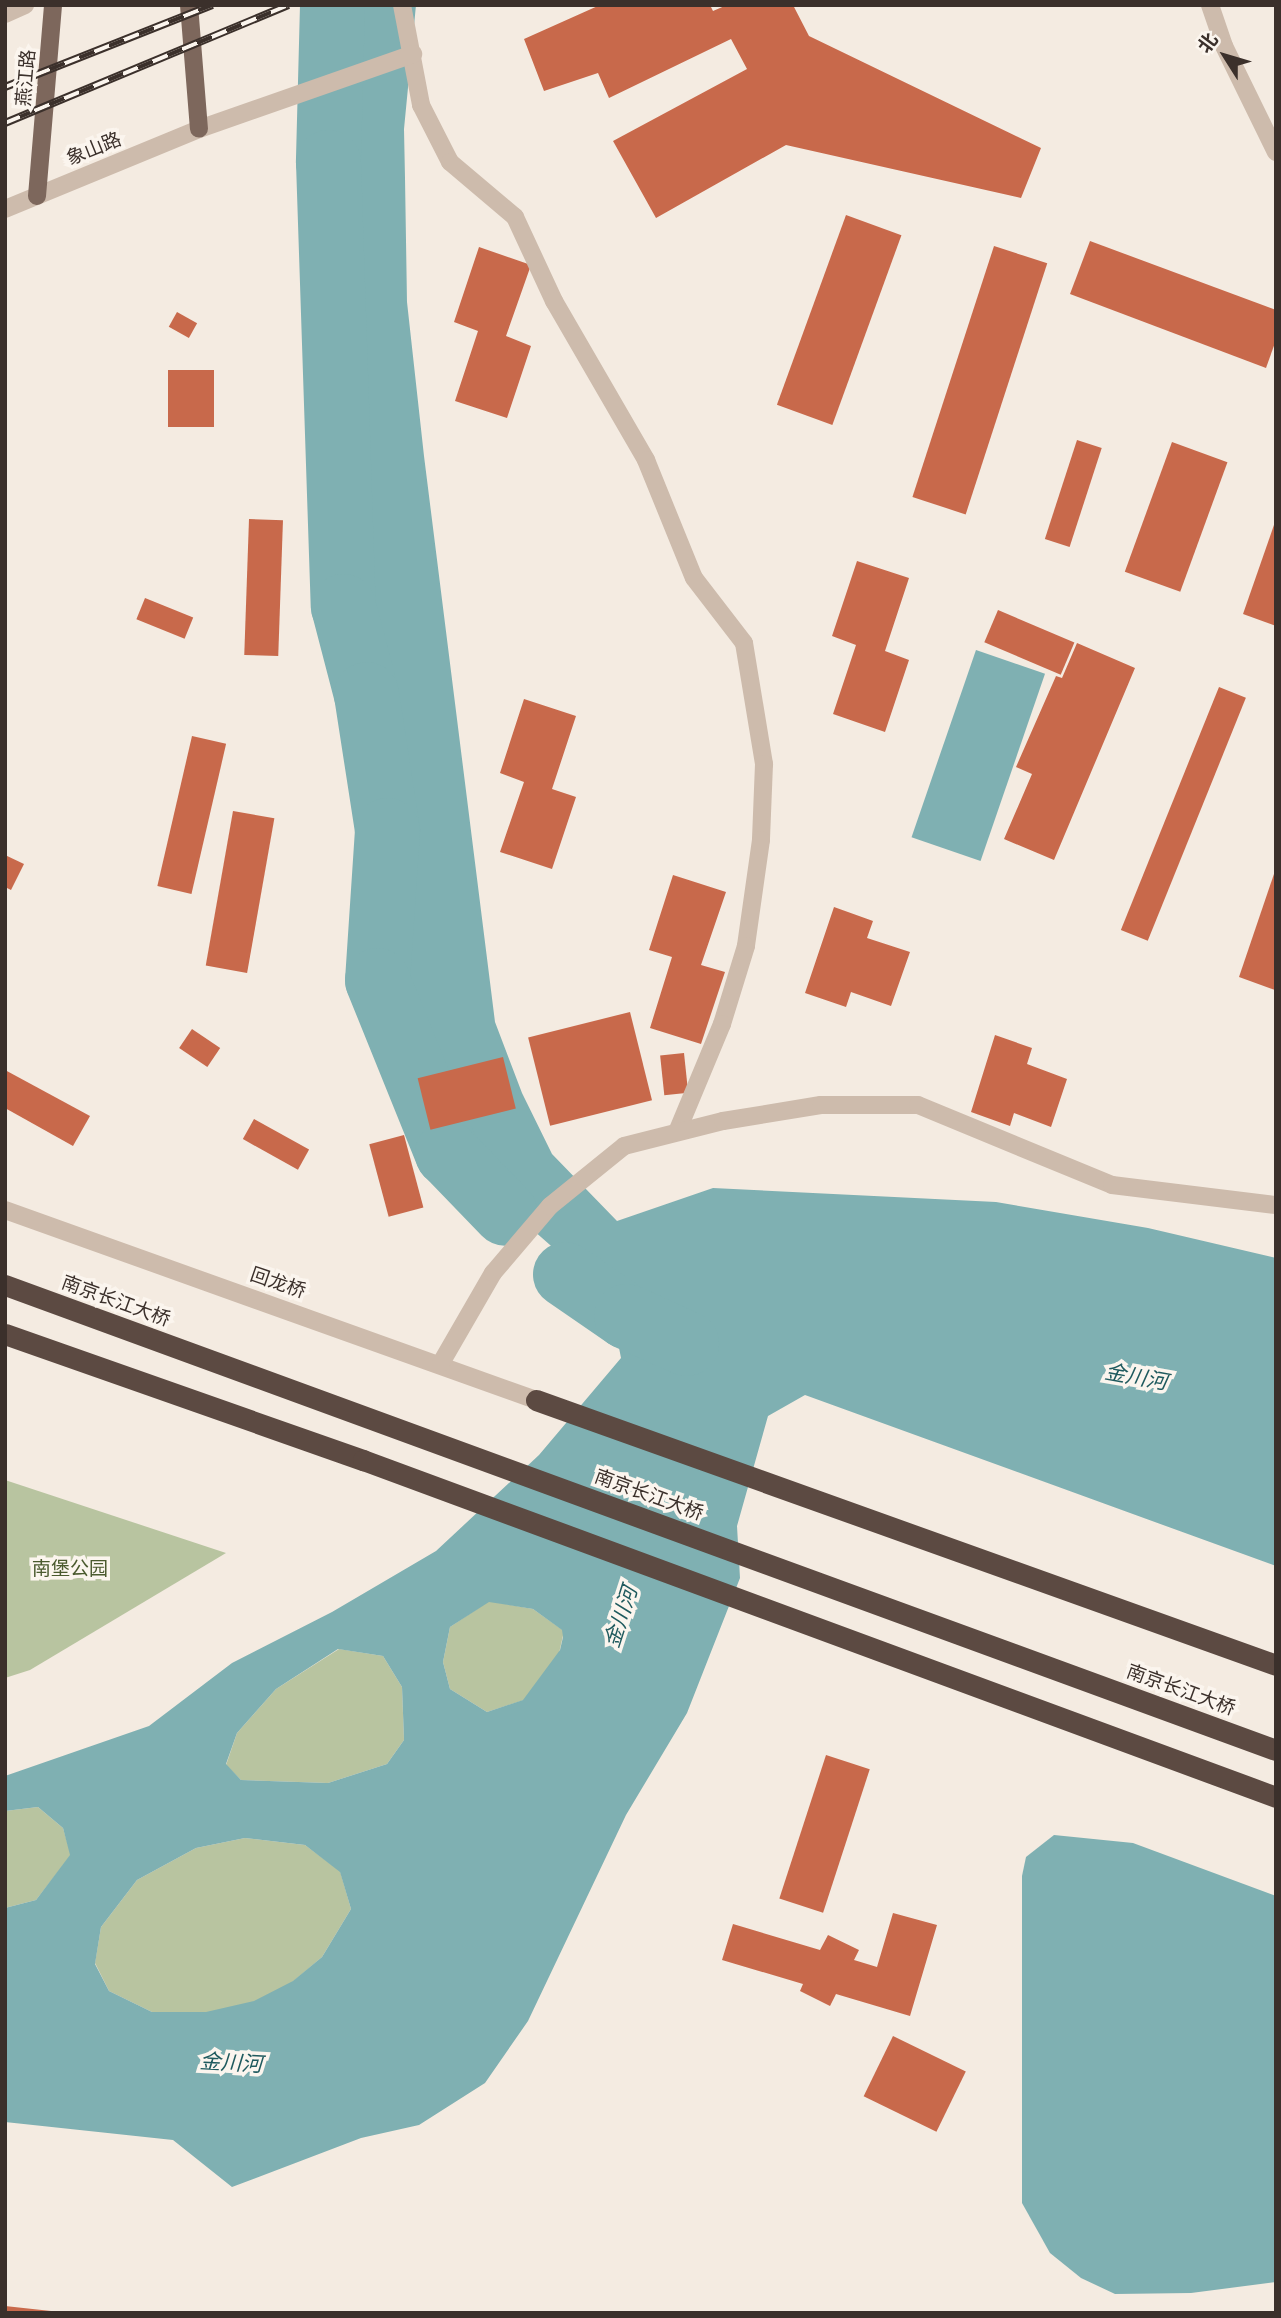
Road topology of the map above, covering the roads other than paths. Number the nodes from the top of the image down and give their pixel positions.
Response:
1 (25, 5) edge
2 (53, 5) edge
3 (189, 5) edge
4 (402, 5) edge
5 (1210, 5) edge
6 (5, 14) edge
7 (412, 54) junction
8 (201, 128) junction
9 (1276, 152) edge
10 (37, 196) junction
11 (5, 209) edge
12 (677, 1132) junction
13 (1276, 1205) edge
14 (5, 1210) edge
15 (5, 1285) edge
16 (5, 1334) edge
17 (441, 1363) junction
18 (536, 1400) joint
19 (1276, 1665) edge
20 (1276, 1750) edge
21 (1276, 1797) edge

1 - 6 street
2 - 10 main road, 燕江路
3 - 8 main road
4 - 7 street
5 - 9 street
7 - 8 street, 象山路
7 - 12 street
8 - 10 street, 象山路
10 - 11 street, 象山路
12 - 13 street
12 - 17 street
14 - 17 street, 回龙桥
15 - 20 highway, 南京长江大桥
16 - 21 highway
17 - 18 street, 回龙桥
18 - 19 highway

